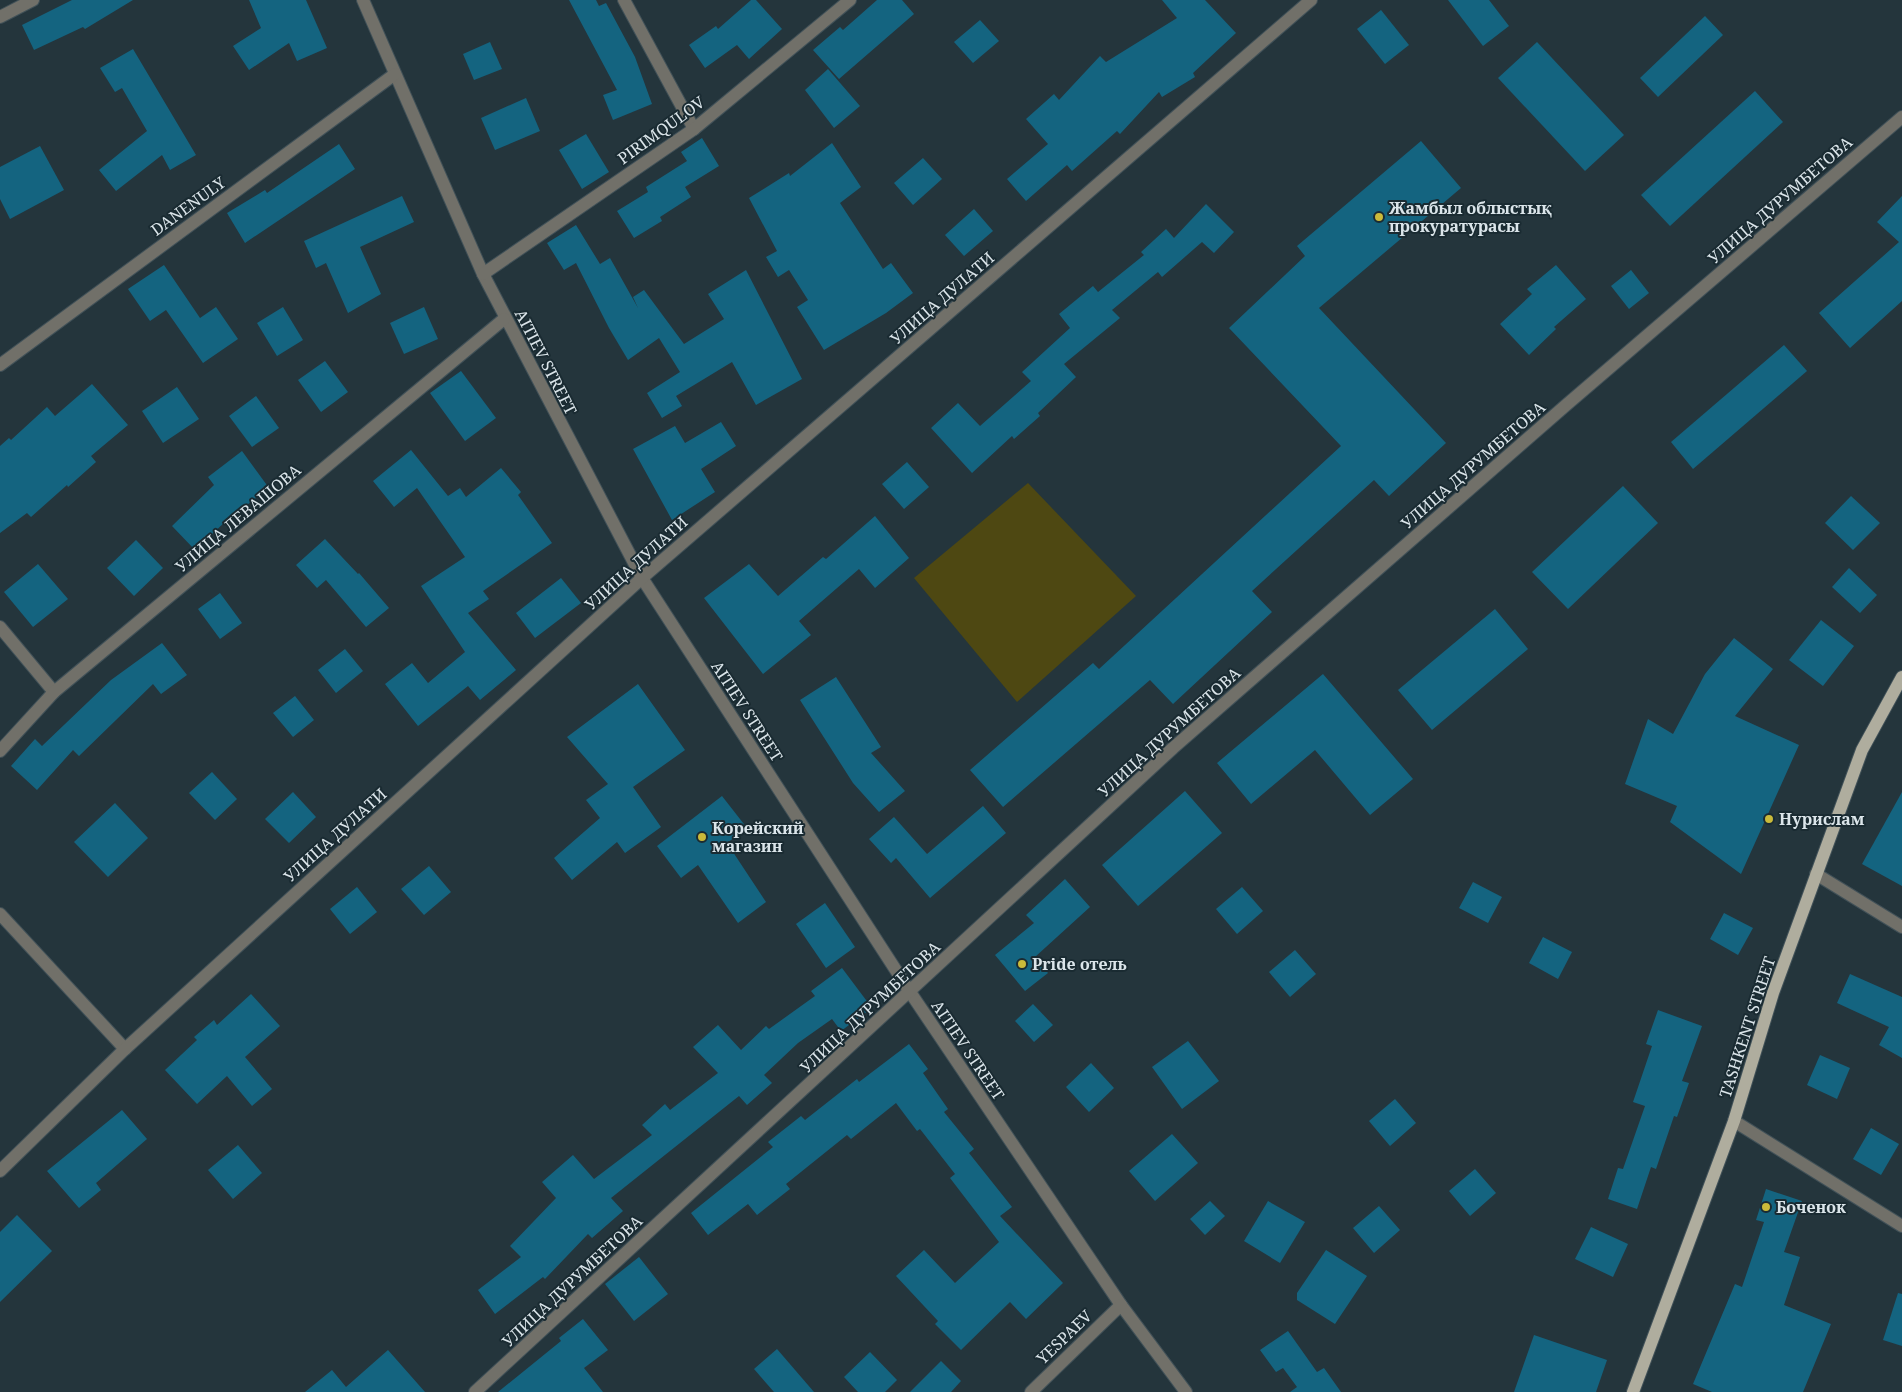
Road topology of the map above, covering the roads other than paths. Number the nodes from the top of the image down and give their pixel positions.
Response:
1 (33, 0) edge
2 (363, 0) edge
3 (624, 0) edge
4 (850, 0) edge
5 (1311, 0) edge
6 (0, 17) edge
7 (395, 74) junction
8 (1902, 117) edge
9 (694, 129) junction
10 (483, 274) junction
11 (504, 318) junction
12 (0, 365) edge
13 (642, 578) junction
14 (0, 627) edge
15 (1902, 678) edge
16 (54, 692) junction
17 (0, 751) edge
18 (1816, 874) junction
19 (0, 914) edge
20 (1902, 927) edge
21 (910, 992) junction
22 (125, 1049) junction
23 (1734, 1121) junction
24 (0, 1171) edge
25 (1902, 1226) edge
26 (1121, 1305) junction
27 (474, 1392) edge
28 (1031, 1392) edge
29 (1186, 1392) edge
30 (1633, 1392) edge

1 - 6 street
2 - 7 street, AITIEV STREET
3 - 9 street
4 - 9 street, PIRIMQULOV
5 - 13 street, УЛИЦА ДУЛАТИ
7 - 10 street, AITIEV STREET
7 - 12 street, DANENULY
8 - 21 street, УЛИЦА ДУРУМБЕТОВА
9 - 10 street, PIRIMQULOV
10 - 11 street, AITIEV STREET
11 - 13 street, AITIEV STREET
11 - 16 street, УЛИЦА ЛЕВАШОВА
13 - 21 street, AITIEV STREET
13 - 22 street, УЛИЦА ДУЛАТИ
14 - 16 street
15 - 18 main road, TASHKENT STREET
16 - 17 street, УЛИЦА ЛЕВАШОВА
18 - 20 street
18 - 23 main road, TASHKENT STREET
19 - 22 street
21 - 26 street, AITIEV STREET
21 - 27 street, УЛИЦА ДУРУМБЕТОВА
22 - 24 street, УЛИЦА ДУЛАТИ
23 - 25 street
23 - 30 main road, TASHKENT STREET
26 - 28 street, YESPAEV
26 - 29 street, AITIEV STREET

